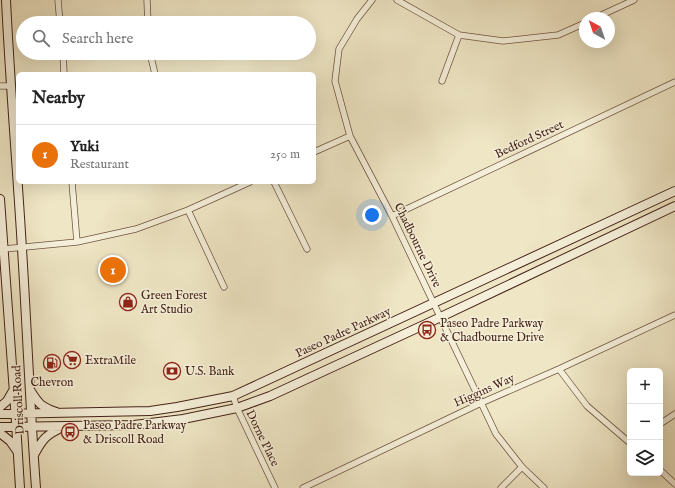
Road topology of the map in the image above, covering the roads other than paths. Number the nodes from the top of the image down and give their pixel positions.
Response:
1 (6, 0) edge
2 (58, 0) edge
3 (147, 0) edge
4 (372, 0) edge
5 (397, 0) edge
6 (634, 0) edge
7 (608, 12) edge
8 (59, 16) edge
9 (148, 16) edge
10 (579, 25) edge
11 (459, 35) junction
12 (63, 60) edge
13 (152, 60) edge
14 (64, 72) edge
15 (155, 72) edge
16 (442, 81) dead end
17 (675, 82) edge
18 (0, 86) edge
19 (10, 86) junction
20 (350, 136) junction
21 (316, 151) edge
22 (16, 167) edge
23 (17, 184) edge
24 (72, 184) edge
25 (246, 184) edge
26 (275, 184) edge
27 (675, 191) edge
28 (0, 199) edge
29 (675, 206) edge
30 (188, 210) junction
31 (392, 216) junction
32 (77, 242) junction
33 (22, 248) junction
34 (307, 248) dead end
35 (4, 249) junction
36 (224, 287) dead end
37 (434, 303) junction
38 (675, 315) edge
39 (441, 317) junction
40 (560, 369) junction
41 (30, 388) junction
42 (14, 389) junction
43 (233, 396) junction
44 (481, 403) junction
45 (0, 407) edge
46 (237, 408) junction
47 (0, 414) edge
48 (16, 414) junction
49 (30, 414) junction
50 (61, 414) junction
51 (675, 414) edge
52 (663, 422) edge
53 (31, 426) junction
54 (67, 426) junction
55 (0, 427) edge
56 (16, 427) junction
57 (0, 433) edge
58 (627, 440) edge
59 (18, 452) junction
60 (33, 456) junction
61 (522, 467) junction
62 (663, 473) edge
63 (675, 484) edge
64 (20, 488) edge
65 (36, 488) edge
66 (275, 488) edge
67 (303, 488) edge
68 (501, 488) edge
69 (544, 488) edge

1 - 19 main road, Driscoll Road
2 - 8 street
3 - 9 street
4 - 20 street, Chadbourne Drive
5 - 11 street
6 - 7 street
10 - 11 street
11 - 16 street
12 - 14 street
13 - 15 street
17 - 31 street, Bedford Street
18 - 19 street
19 - 22 main road, Driscoll Road
20 - 21 street
20 - 31 street, Chadbourne Drive
23 - 33 main road, Driscoll Road
24 - 32 street
25 - 30 street
26 - 34 street
27 - 37 main road, Paseo Padre Parkway
28 - 35 main road, Driscoll Road
29 - 39 main road
30 - 32 street
30 - 36 street
31 - 37 street, Chadbourne Drive
32 - 33 street
33 - 35 street
33 - 41 main road, Driscoll Road
35 - 42 main road, Driscoll Road
37 - 39 street, Chadbourne Drive
37 - 43 main road, Paseo Padre Parkway
38 - 40 street, Higgins Way
39 - 44 street, Chadbourne Drive
39 - 46 main road
40 - 44 street, Higgins Way
40 - 58 street
41 - 49 main road, Driscoll Road
41 - 50 main road
42 - 45 main road
42 - 48 main road, Driscoll Road
43 - 46 street, Dorne Place
43 - 50 main road, Paseo Padre Parkway
44 - 61 street, Chadbourne Drive
44 - 67 street, Higgins Way
46 - 54 main road
46 - 66 street, Dorne Place
47 - 48 main road, Paseo Padre Parkway
48 - 49 main road, Paseo Padre Parkway
48 - 56 main road, Driscoll Road
49 - 50 main road, Paseo Padre Parkway
49 - 53 main road, Driscoll Road
51 - 52 street
53 - 54 main road
53 - 56 main road
53 - 60 main road, Driscoll Road
54 - 60 main road
55 - 56 main road
56 - 59 main road, Driscoll Road
57 - 59 main road
59 - 64 main road, Driscoll Road
60 - 65 main road, Driscoll Road
61 - 68 street
61 - 69 street, Chadbourne Drive
62 - 63 street

